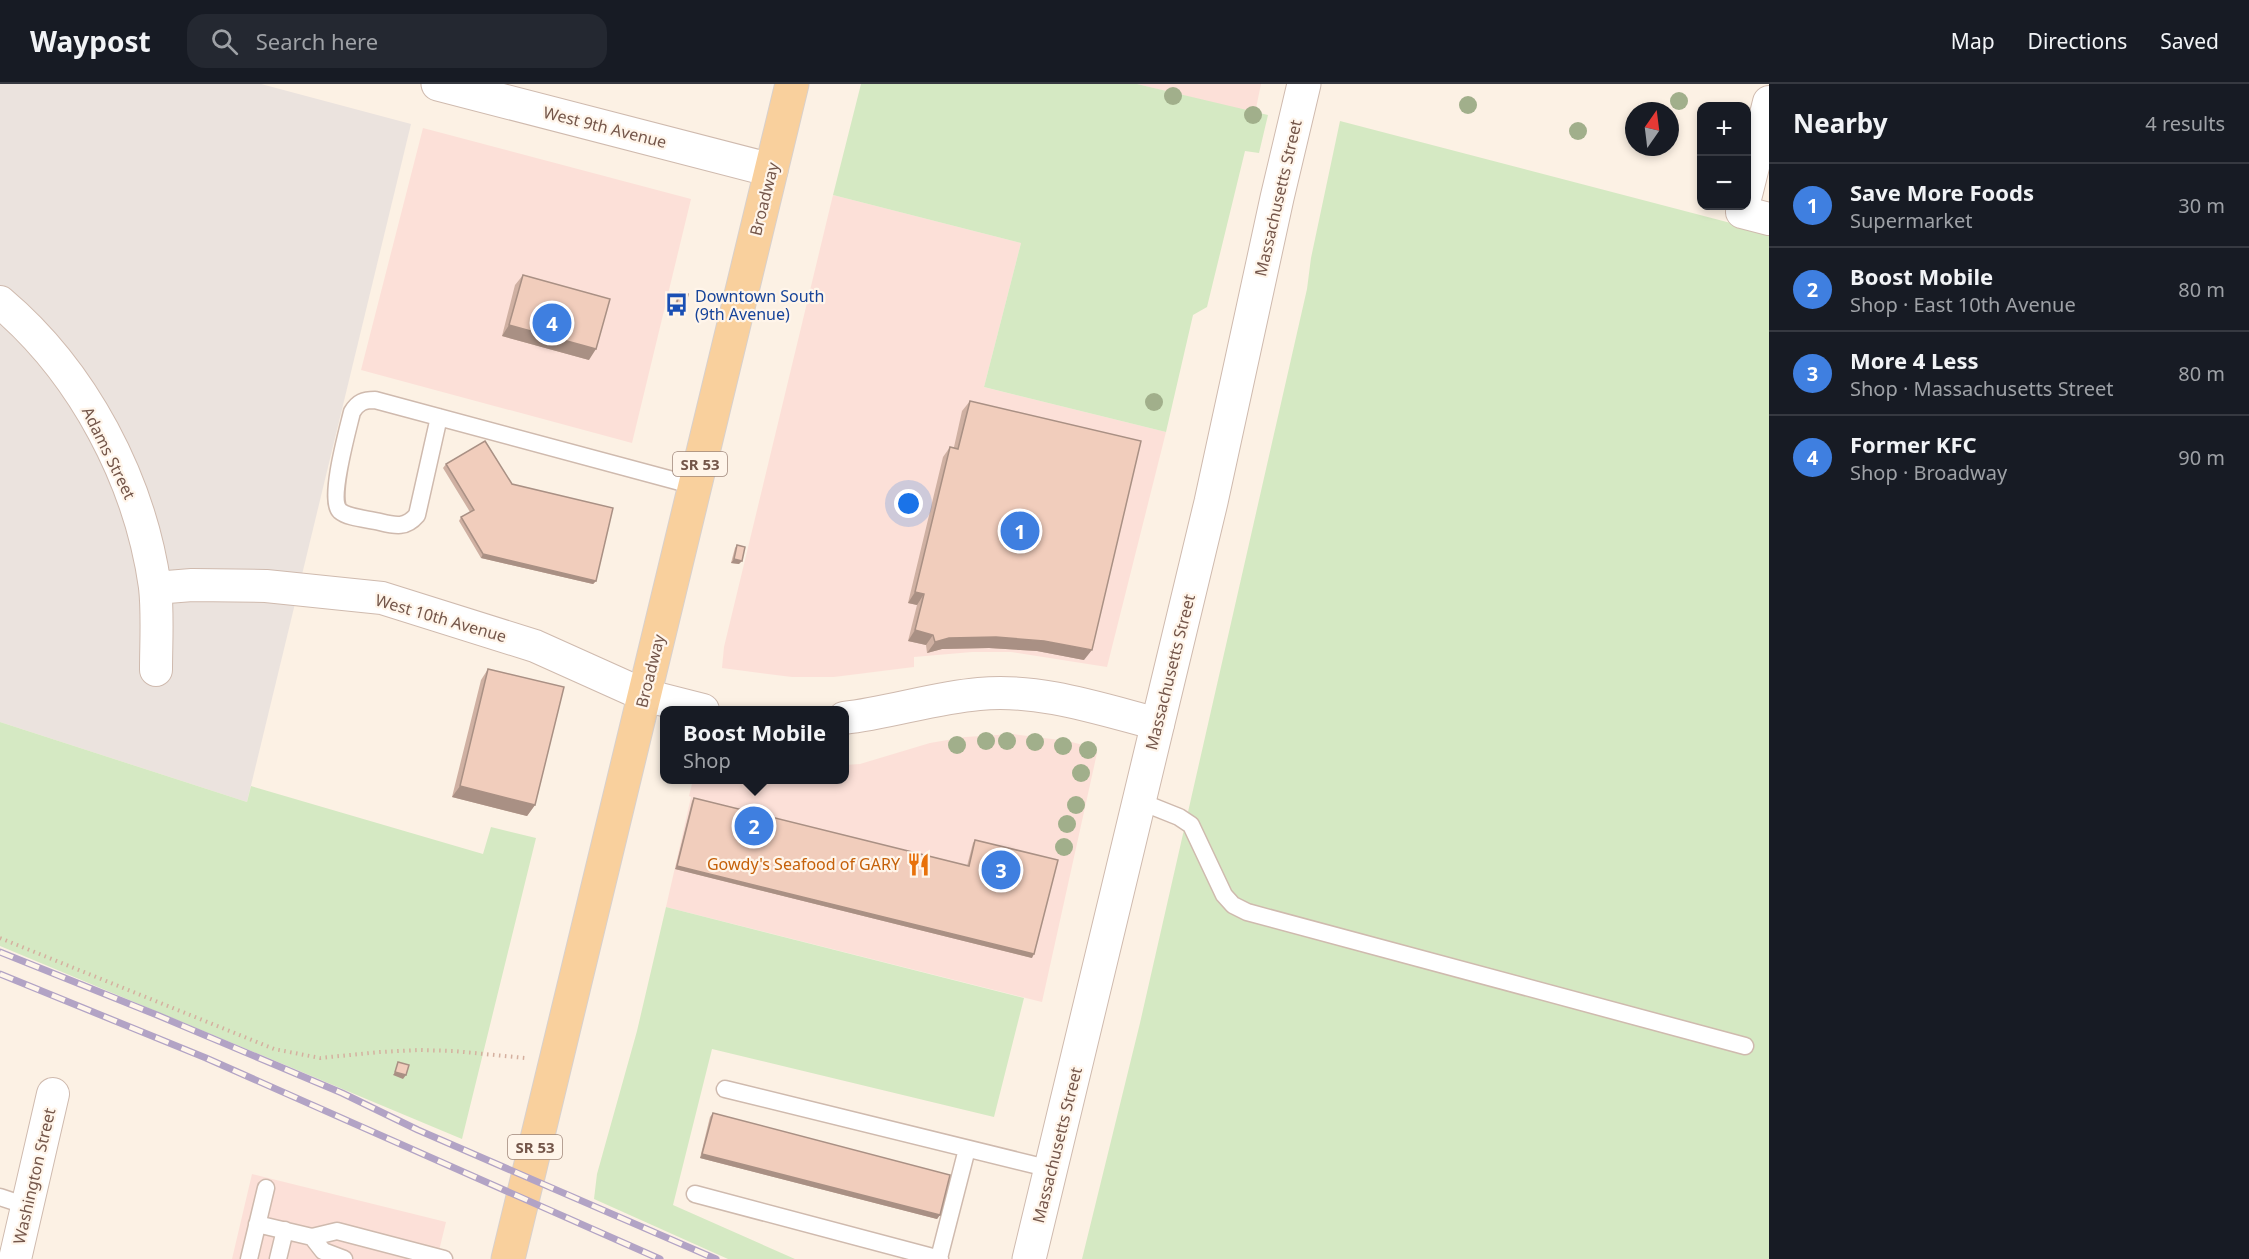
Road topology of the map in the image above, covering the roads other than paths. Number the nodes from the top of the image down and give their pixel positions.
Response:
1 (438, 84) edge
2 (792, 84) edge
3 (1305, 84) edge
4 (1769, 102) edge
5 (771, 170) junction
6 (1751, 202) edge
7 (0, 302) edge
8 (439, 417) junction
9 (695, 486) junction
10 (155, 588) junction
11 (156, 670) dead end
12 (644, 695) junction
13 (685, 706) edge
14 (849, 717) edge
15 (1158, 724) junction
16 (1139, 801) junction
17 (1745, 1046) dead end
18 (725, 1089) dead end
19 (53, 1094) dead end
20 (967, 1149) junction
21 (1051, 1169) junction
22 (266, 1188) dead end
23 (695, 1194) dead end
24 (14, 1202) edge
25 (257, 1224) junction
26 (285, 1230) junction
27 (312, 1237) junction
28 (939, 1258) edge
29 (15, 1259) edge
30 (249, 1259) edge
31 (278, 1259) edge
32 (344, 1259) edge
33 (444, 1259) edge
34 (508, 1259) edge
35 (1029, 1259) edge

1 - 5 street, West 9th Avenue
2 - 5 main road, Broadway / SR 53
3 - 15 street, Massachusetts Street
4 - 6 street
5 - 9 main road, Broadway / SR 53
7 - 10 street, Adams Street
8 - 8 lane
8 - 9 lane
9 - 12 main road, Broadway / SR 53
10 - 11 street, Adams Street
10 - 12 street, West 10th Avenue
12 - 13 street, West 10th Avenue
12 - 34 main road, Broadway / SR 53
14 - 15 street
15 - 16 street, Massachusetts Street
16 - 17 lane
16 - 21 street, Massachusetts Street
18 - 20 lane
19 - 24 street, Washington Street
20 - 21 lane
20 - 28 lane
21 - 35 street, Massachusetts Street
22 - 25 lane
23 - 28 lane
24 - 29 street, Washington Street
25 - 26 lane
25 - 30 lane
26 - 27 lane
26 - 31 lane
27 - 32 lane
27 - 33 lane

